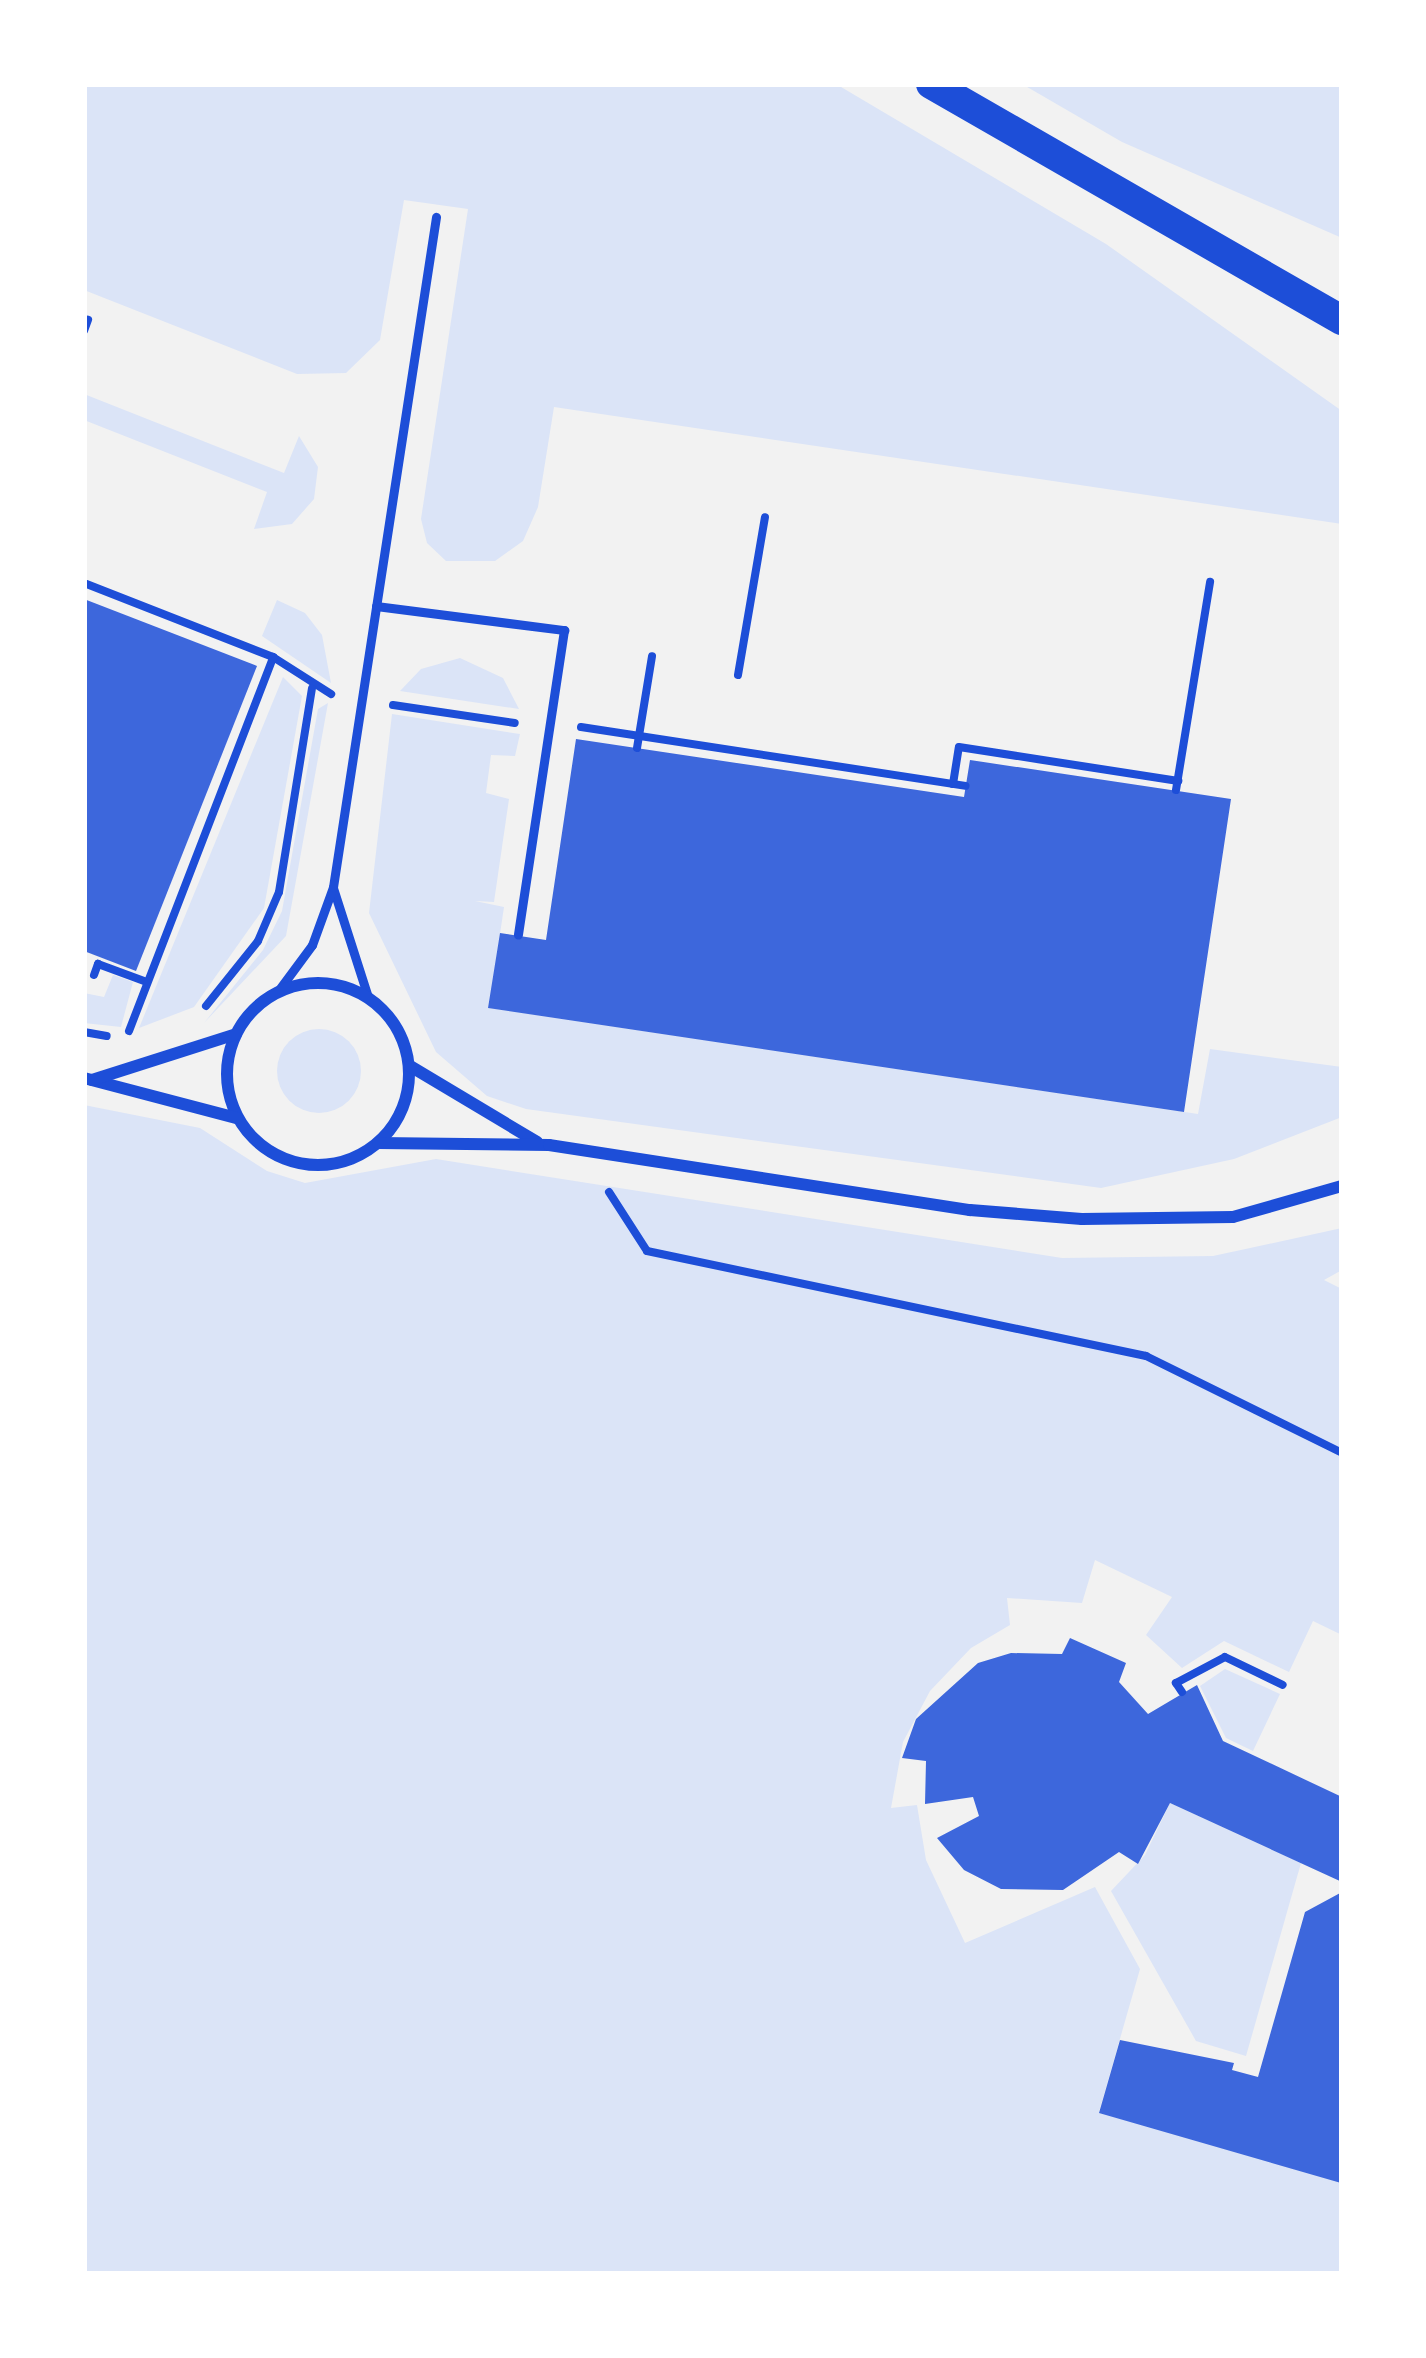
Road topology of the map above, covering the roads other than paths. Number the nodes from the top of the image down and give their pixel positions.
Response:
1 (931, 84) edge
2 (436, 217) dead end
3 (1342, 320) edge
4 (376, 606) junction
5 (333, 887) junction
6 (518, 935) dead end
7 (278, 991) junction
8 (368, 997) junction
9 (236, 1034) junction
10 (410, 1066) junction
11 (88, 1079) edge
12 (237, 1118) junction
13 (378, 1143) junction
14 (544, 1145) junction
15 (1342, 1186) edge

1 - 3 main road
2 - 4 lane
4 - 5 lane
4 - 6 lane
5 - 7 lane
5 - 8 lane
7 - 8 street
7 - 9 street
8 - 10 street
9 - 11 street
9 - 12 street
10 - 13 street
10 - 14 street
11 - 12 street
12 - 13 street
13 - 14 street
14 - 15 street

